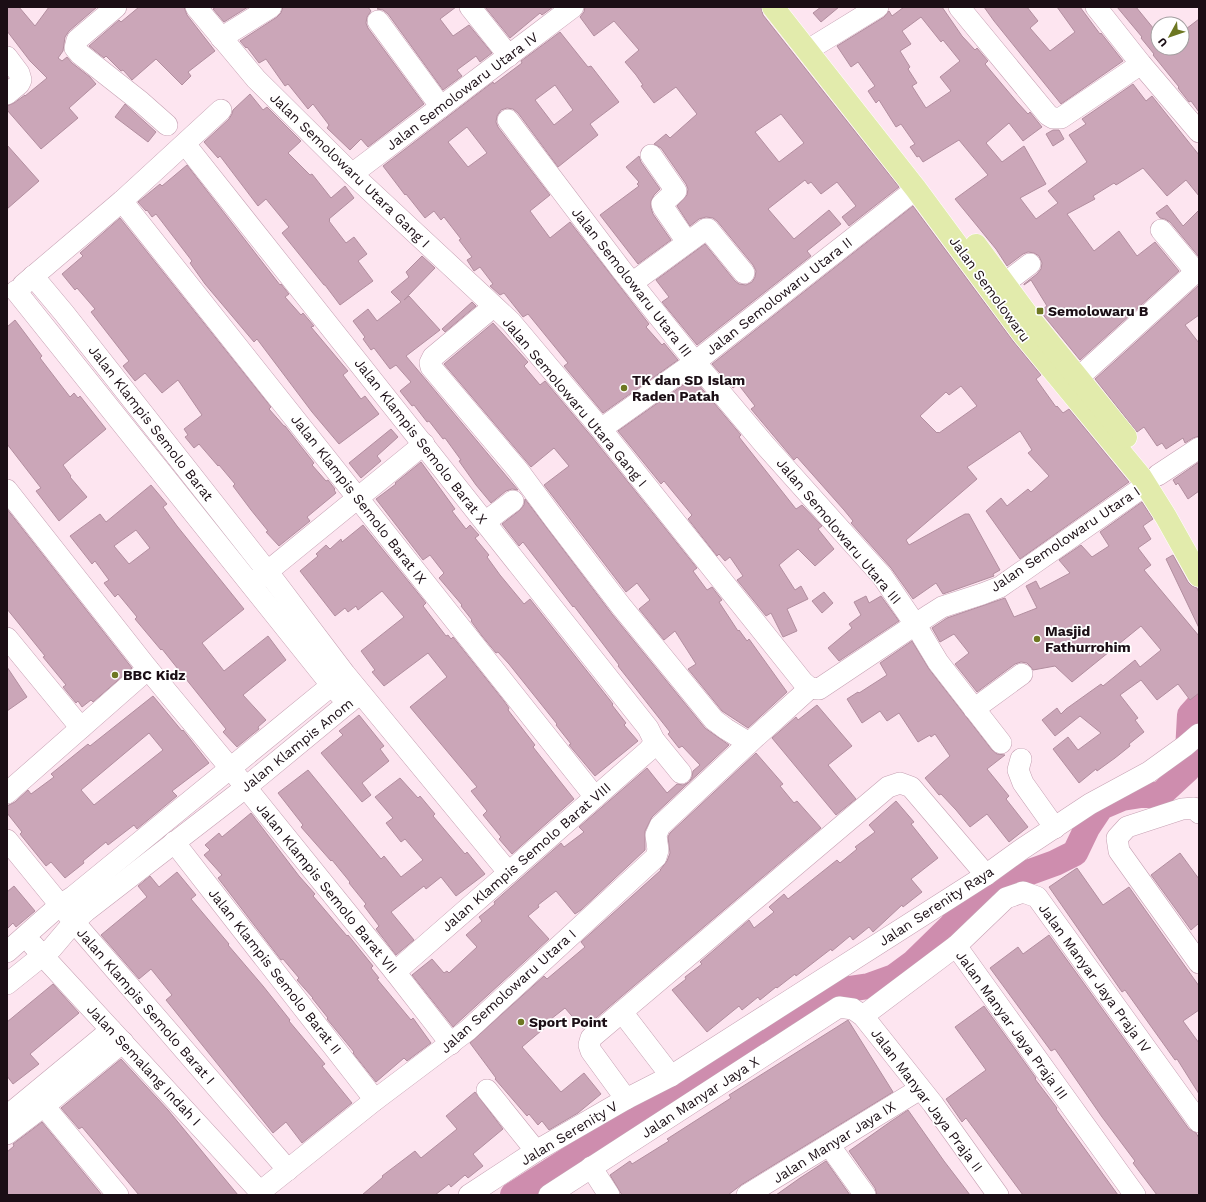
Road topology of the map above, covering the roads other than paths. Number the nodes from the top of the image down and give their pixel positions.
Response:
1 (116, 7) edge
2 (196, 7) edge
3 (271, 7) edge
4 (470, 7) edge
5 (573, 7) edge
6 (774, 7) edge
7 (791, 7) edge
8 (878, 7) edge
9 (959, 7) edge
10 (1096, 7) edge
11 (378, 21) dead end
12 (221, 38) junction
13 (813, 46) junction
14 (509, 56) junction
15 (7, 57) edge
16 (1141, 64) junction
17 (7, 94) edge
18 (441, 107) junction
19 (221, 110) dead end
20 (508, 120) dead end
21 (167, 125) dead end
22 (1199, 132) edge
23 (185, 144) junction
24 (651, 155) dead end
25 (352, 174) junction
26 (916, 189) junction
27 (122, 201) junction
28 (1161, 230) dead end
29 (687, 242) junction
30 (1030, 264) dead end
31 (1198, 270) edge
32 (744, 274) dead end
33 (33, 276) junction
34 (632, 283) junction
35 (1005, 283) junction
36 (11, 295) edge
37 (494, 307) junction
38 (1029, 330) junction
39 (695, 362) junction
40 (1078, 378) junction
41 (601, 429) junction
42 (424, 444) junction
43 (1199, 448) edge
44 (1152, 480) junction
45 (7, 490) edge
46 (358, 497) junction
47 (513, 501) dead end
48 (485, 522) junction
49 (1199, 548) edge
50 (267, 571) junction
51 (1199, 576) edge
52 (252, 585) junction
53 (915, 624) junction
54 (7, 638) edge
55 (148, 669) junction
56 (1022, 674) dead end
57 (339, 680) junction
58 (815, 689) junction
59 (355, 698) junction
60 (974, 709) junction
61 (81, 728) junction
62 (1199, 734) edge
63 (654, 740) junction
64 (749, 743) junction
65 (1001, 743) dead end
66 (1021, 759) dead end
67 (231, 769) junction
68 (681, 773) dead end
69 (245, 788) junction
70 (7, 793) edge
71 (595, 797) junction
72 (1199, 813) edge
73 (1055, 828) junction
74 (7, 840) edge
75 (174, 842) junction
76 (509, 873) junction
77 (986, 875) junction
78 (60, 905) junction
79 (74, 922) junction
80 (26, 936) junction
81 (956, 946) junction
82 (7, 952) edge
83 (42, 955) junction
84 (1199, 963) edge
85 (394, 972) junction
86 (7, 984) edge
87 (622, 1012) junction
88 (858, 1012) junction
89 (117, 1036) junction
90 (451, 1044) junction
91 (671, 1076) junction
92 (920, 1089) junction
93 (487, 1090) dead end
94 (626, 1099) junction
95 (375, 1100) junction
96 (44, 1106) junction
97 (7, 1116) edge
98 (1199, 1122) edge
99 (7, 1134) edge
100 (830, 1145) junction
101 (536, 1151) junction
102 (591, 1167) junction
103 (288, 1170) junction
104 (261, 1194) edge
105 (118, 1195) edge
106 (470, 1195) edge
107 (549, 1195) edge
108 (610, 1195) edge
109 (747, 1195) edge
110 (865, 1195) edge
111 (998, 1195) edge
112 (1135, 1195) edge

1 - 21 street
2 - 12 street, Jalan Semolowaru Utara Gang I
3 - 12 street
4 - 14 street
5 - 14 street, Jalan Semolowaru Utara IV
6 - 13 main road, Jalan Semolowaru
7 - 13 main road, Jalan Semolowaru
8 - 13 street
9 - 16 street
10 - 16 street
11 - 18 street
12 - 25 street, Jalan Semolowaru Utara Gang I
13 - 26 main road, Jalan Semolowaru
13 - 35 main road, Jalan Semolowaru
14 - 18 street, Jalan Semolowaru Utara IV
15 - 17 street
16 - 22 street
18 - 25 street, Jalan Semolowaru Utara IV
19 - 23 street, Jalan Klampis Semolo Barat
20 - 34 street, Jalan Semolowaru Utara III
23 - 27 street, Jalan Klampis Semolo Barat
23 - 42 street, Jalan Klampis Semolo Barat X
24 - 29 street
25 - 37 street, Jalan Semolowaru Utara Gang I
26 - 38 main road, Jalan Semolowaru
26 - 39 street, Jalan Semolowaru Utara II
27 - 33 street, Jalan Klampis Semolo Barat
27 - 46 street, Jalan Klampis Semolo Barat IX
28 - 31 street
29 - 32 street
29 - 34 street
30 - 35 street
31 - 40 street
33 - 36 street, Jalan Klampis Semolo Barat
33 - 50 street, Jalan Klampis Semolo Barat
34 - 39 street, Jalan Semolowaru Utara III
35 - 38 main road, Jalan Semolowaru
36 - 52 street, Jalan Klampis Semolo Barat
37 - 41 street, Jalan Semolowaru Utara Gang I
37 - 64 street
38 - 40 main road, Jalan Semolowaru
38 - 44 main road, Jalan Semolowaru
39 - 41 street, Jalan Semolowaru Utara II
39 - 53 street, Jalan Semolowaru Utara III
40 - 44 main road, Jalan Semolowaru
41 - 58 street, Jalan Semolowaru Utara Gang I
42 - 46 street
42 - 48 street, Jalan Klampis Semolo Barat X
43 - 44 street, Jalan Semolowaru Utara I
44 - 49 main road, Jalan Semolowaru
44 - 51 main road, Jalan Semolowaru
44 - 53 street, Jalan Semolowaru Utara I
45 - 55 street, Jalan Klampis Semolo Barat VII
46 - 50 street
46 - 71 street, Jalan Klampis Semolo Barat IX
47 - 48 street
48 - 63 street, Jalan Klampis Semolo Barat X
50 - 52 street
50 - 57 street, Jalan Klampis Semolo Barat
52 - 57 street, Jalan Klampis Semolo Barat
53 - 58 street, Jalan Semolowaru Utara I
53 - 60 street, Jalan Semolowaru Utara III
54 - 61 street
55 - 61 street
55 - 67 street, Jalan Klampis Semolo Barat VII
56 - 60 street
57 - 59 street, Jalan Klampis Anom
57 - 67 street, Jalan Klampis Anom
58 - 64 street, Jalan Semolowaru Utara I
59 - 69 street, Jalan Klampis Anom
59 - 76 street
60 - 65 street, Jalan Semolowaru Utara III
61 - 70 street
62 - 73 street, Jalan Serenity Raya
63 - 68 street, Jalan Klampis Semolo Barat X
63 - 71 street, Jalan Klampis Semolo Barat VIII
64 - 90 street, Jalan Semolowaru Utara I
66 - 73 street
67 - 69 street, Jalan Klampis Semolo Barat VII
67 - 78 street, Jalan Klampis Anom
69 - 75 street, Jalan Klampis Anom
69 - 85 street, Jalan Klampis Semolo Barat VII
71 - 76 street, Jalan Klampis Semolo Barat VIII
72 - 84 street
73 - 77 street, Jalan Serenity Raya
74 - 78 street, Jalan Klampis Semolo Barat I
75 - 79 street, Jalan Klampis Anom
75 - 95 street, Jalan Klampis Semolo Barat II
76 - 85 street, Jalan Klampis Semolo Barat VIII
77 - 87 street
77 - 91 street, Jalan Serenity Raya
78 - 79 street, Jalan Klampis Semolo Barat I
78 - 80 street, Jalan Klampis Anom
79 - 83 street, Jalan Klampis Anom
79 - 103 street, Jalan Klampis Semolo Barat I
80 - 82 street, Jalan Klampis Anom
80 - 83 street, Jalan Semalang Indah I
81 - 88 street, Jalan Manyar Jaya Praja III
81 - 98 street, Jalan Manyar Jaya Praja IV
81 - 112 street, Jalan Manyar Jaya Praja III
83 - 86 street, Jalan Klampis Anom
83 - 89 street, Jalan Semalang Indah I
85 - 90 street, Jalan Klampis Semolo Barat VII
87 - 91 street
87 - 94 street
88 - 92 street, Jalan Manyar Jaya Praja II
88 - 102 street, Jalan Manyar Jaya X
89 - 96 street
89 - 97 street
89 - 104 street, Jalan Semalang Indah I
90 - 95 street, Jalan Semolowaru Utara I
91 - 94 street, Jalan Serenity V
92 - 100 street, Jalan Manyar Jaya IX
92 - 111 street, Jalan Manyar Jaya Praja II
93 - 101 street
94 - 101 street, Jalan Serenity V
95 - 103 street, Jalan Semolowaru Utara I
96 - 99 street
96 - 105 street
100 - 109 street, Jalan Manyar Jaya IX
100 - 110 street
101 - 106 street, Jalan Serenity V
102 - 107 street, Jalan Manyar Jaya X
102 - 108 street
103 - 104 street, Jalan Semolowaru Utara I

